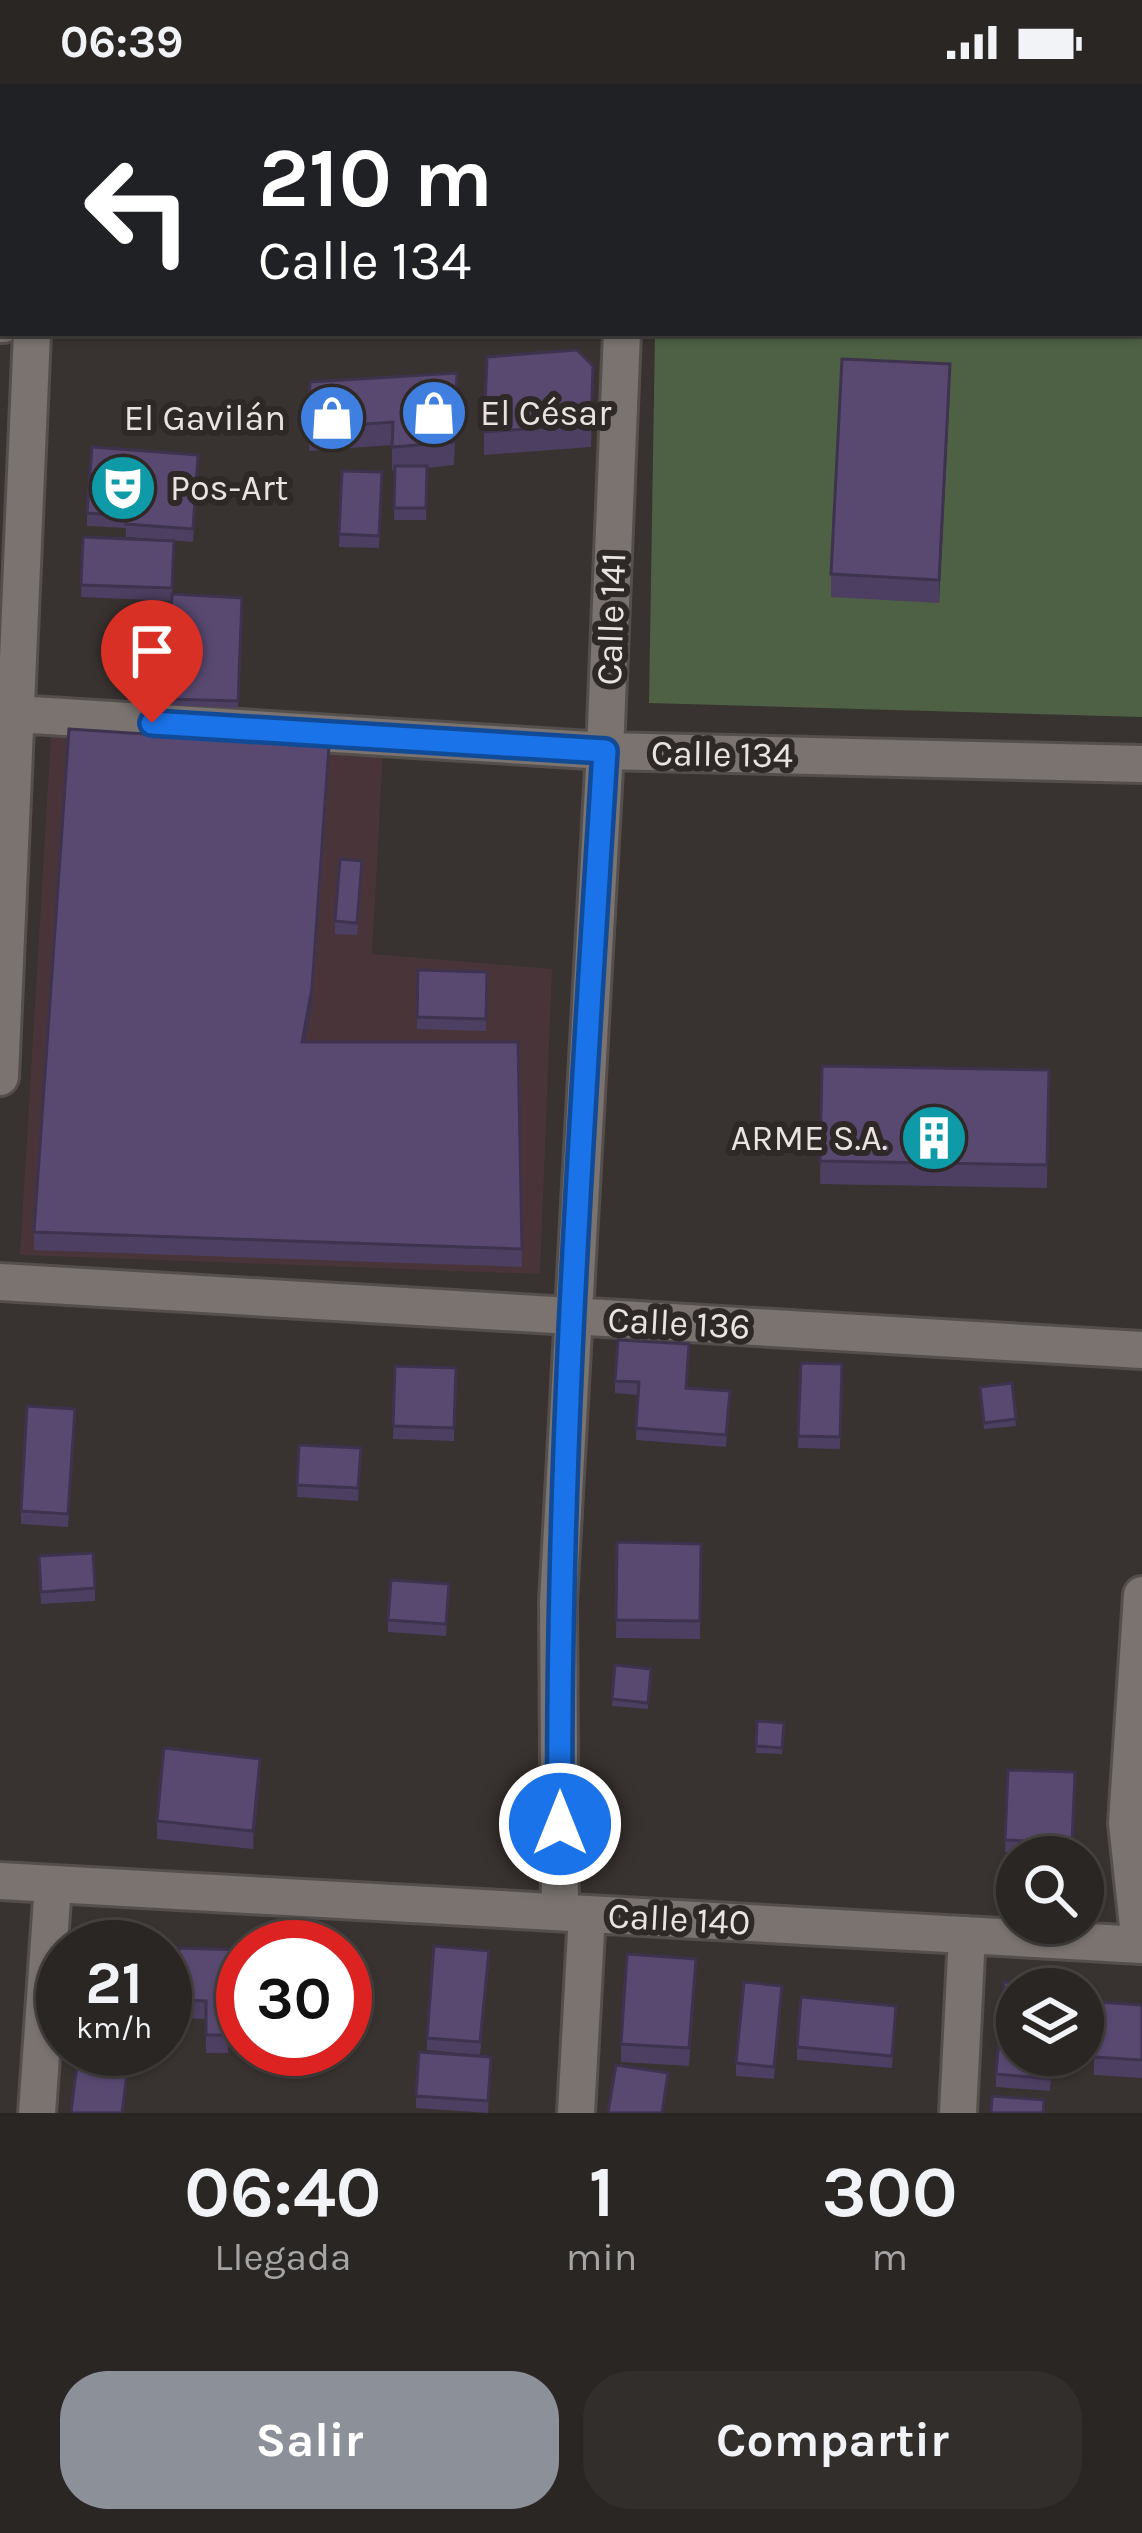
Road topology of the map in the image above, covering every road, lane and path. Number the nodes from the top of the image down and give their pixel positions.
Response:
1 (32, 336) edge
2 (622, 336) edge
3 (16, 714) junction
4 (605, 751) junction
5 (1142, 764) edge
6 (0, 1077) edge
7 (0, 1282) edge
8 (570, 1316) junction
9 (1142, 1350) edge
10 (1142, 1595) edge
11 (0, 1881) edge
12 (53, 1885) junction
13 (574, 1913) junction
14 (967, 1935) junction
15 (1141, 1945) edge
16 (37, 2113) edge
17 (576, 2113) edge
18 (958, 2113) edge

1 - 3 street
2 - 4 street, Calle 141
3 - 4 street, Calle 134
3 - 6 street
4 - 5 street, Calle 134
4 - 8 street, Calle 141
7 - 8 street, Calle 136
8 - 9 street, Calle 136
8 - 13 street, Calle 141
10 - 15 street
11 - 12 street, Calle 140
12 - 13 street, Calle 140
12 - 16 street
13 - 14 street, Calle 140
13 - 17 street, Calle 141
14 - 15 street, Calle 140
14 - 18 street

